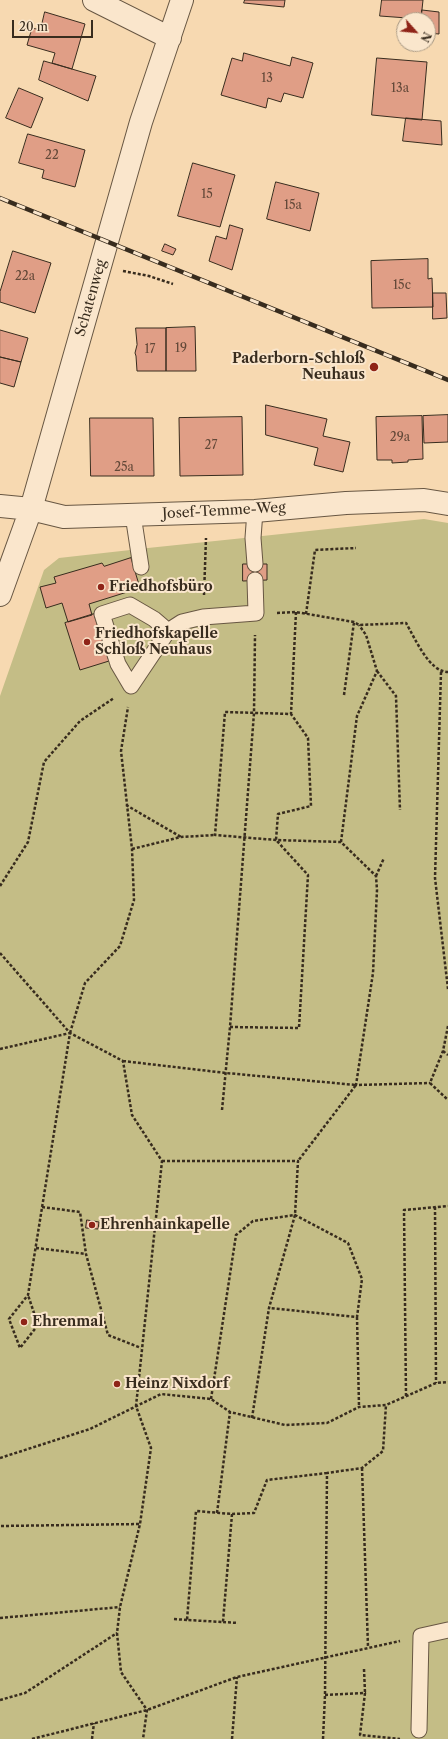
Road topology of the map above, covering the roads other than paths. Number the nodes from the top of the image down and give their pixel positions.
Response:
1 (94, 0) edge
2 (182, 0) edge
3 (170, 38) junction
4 (448, 504) edge
5 (0, 506) edge
6 (31, 509) junction
7 (256, 511) junction
8 (133, 515) junction
9 (255, 564) dead end
10 (141, 566) dead end
11 (255, 580) dead end
12 (0, 595) edge
13 (168, 631) junction
14 (448, 1630) edge
15 (419, 1730) dead end

1 - 3 street
2 - 3 street, Schatenweg
3 - 6 street, Schatenweg
4 - 7 street, Josef-Temme-Weg
5 - 6 street, Josef-Temme-Weg
6 - 8 street, Josef-Temme-Weg
6 - 12 street, Schatenweg
7 - 8 street, Josef-Temme-Weg
7 - 9 lane
8 - 10 lane
11 - 13 lane
13 - 13 lane
14 - 15 lane

